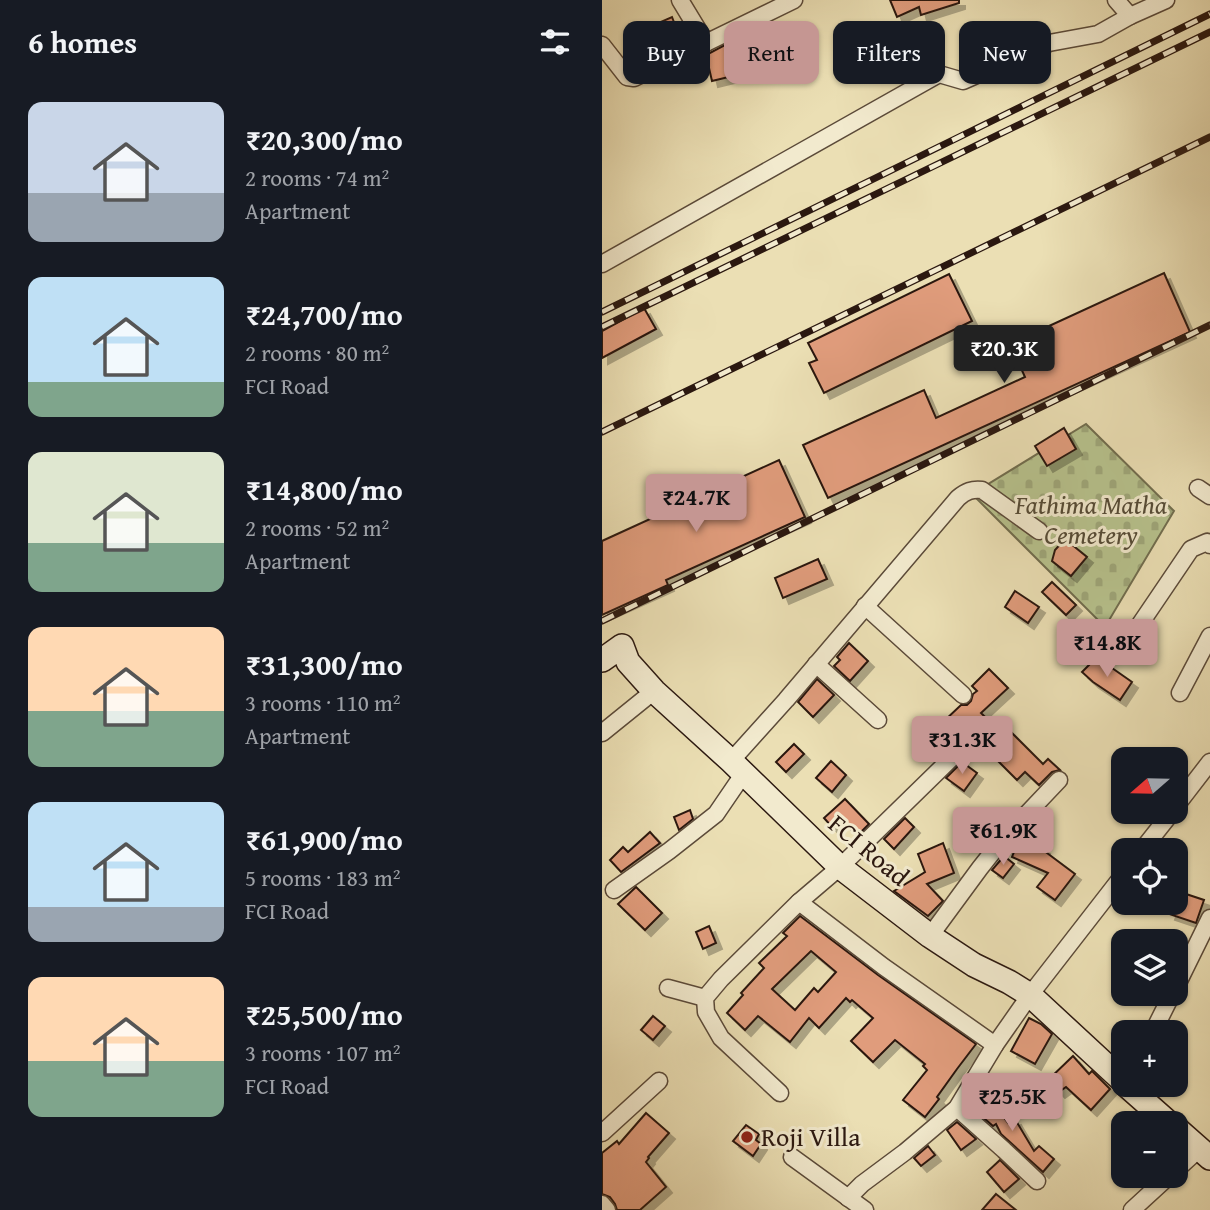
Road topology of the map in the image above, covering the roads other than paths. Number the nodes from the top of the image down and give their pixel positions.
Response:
1 (680, 0) edge
2 (794, 0) edge
3 (1116, 0) edge
4 (1166, 0) edge
5 (1130, 16) junction
6 (693, 21) edge
7 (710, 41) edge
8 (602, 45) edge
9 (623, 72) edge
10 (602, 264) edge
11 (1039, 531) dead end
12 (1210, 545) edge
13 (864, 606) junction
14 (1210, 636) edge
15 (1130, 639) dead end
16 (602, 660) edge
17 (816, 664) junction
18 (654, 691) junction
19 (1180, 693) dead end
20 (963, 695) dead end
21 (878, 720) dead end
22 (602, 733) edge
23 (967, 743) dead end
24 (1210, 762) edge
25 (737, 767) junction
26 (1059, 780) dead end
27 (1188, 790) edge
28 (1163, 824) edge
29 (1151, 838) edge
30 (840, 867) junction
31 (614, 890) dead end
32 (1111, 891) edge
33 (799, 902) junction
34 (1210, 918) edge
35 (930, 936) junction
36 (1188, 963) edge
37 (668, 988) dead end
38 (1030, 995) junction
39 (705, 998) junction
40 (995, 1045) junction
41 (1111, 1071) edge
42 (659, 1081) dead end
43 (780, 1093) dead end
44 (1140, 1097) edge
45 (957, 1108) junction
46 (1155, 1111) edge
47 (602, 1133) edge
48 (1188, 1139) edge
49 (1205, 1154) edge
50 (792, 1157) dead end
51 (1188, 1163) edge
52 (1037, 1181) dead end
53 (1156, 1188) edge
54 (848, 1198) junction
55 (602, 1204) edge
56 (607, 1210) edge
57 (865, 1210) edge
58 (1132, 1210) edge

1 - 6 street
2 - 7 street
3 - 5 street
4 - 5 street
5 - 10 street
8 - 9 street
11 - 13 street
12 - 15 street
13 - 17 street
13 - 20 street
14 - 19 street
16 - 18 street, FCI Road
17 - 21 street
17 - 25 street
18 - 22 street
18 - 25 street, FCI Road
23 - 30 street
24 - 27 street
25 - 30 street, FCI Road
25 - 31 street
26 - 35 street
28 - 29 street
30 - 33 street
30 - 35 street, FCI Road
32 - 38 street
33 - 39 street
33 - 40 street
34 - 36 street
35 - 38 street, FCI Road
37 - 39 street
38 - 40 street
38 - 41 street, FCI Road
39 - 43 street
40 - 45 street
42 - 47 street
44 - 46 street, FCI Road
45 - 52 street
45 - 54 street
48 - 49 street
49 - 51 street
50 - 54 street
53 - 58 street
54 - 57 street
55 - 56 street

